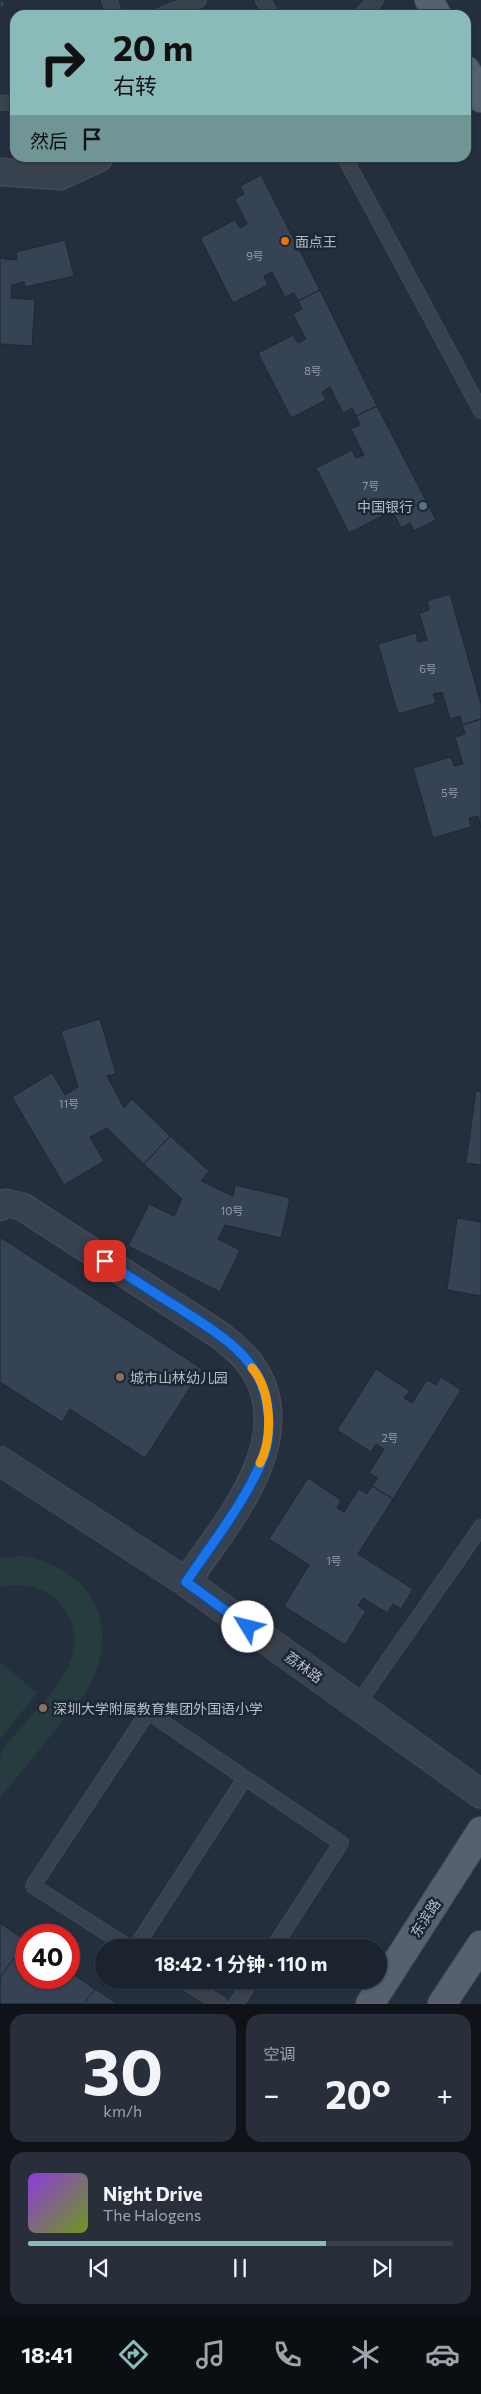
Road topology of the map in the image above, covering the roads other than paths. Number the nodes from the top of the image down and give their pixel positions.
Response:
1 (199, 0) edge
2 (376, 0) edge
3 (174, 10) edge
4 (367, 10) edge
5 (471, 79) edge
6 (481, 98) edge
7 (90, 162) edge
8 (347, 162) edge
9 (0, 172) edge
10 (481, 411) edge
11 (0, 1207) edge
12 (0, 1461) edge
13 (481, 1527) edge
14 (186, 1582) junction
15 (357, 1705) junction
16 (245, 1778) junction
17 (481, 1794) edge
18 (481, 1831) edge
19 (116, 1939) edge
20 (141, 1939) edge
21 (279, 1939) edge
22 (481, 1945) edge
23 (196, 1989) edge
24 (246, 1989) edge
25 (220, 2004) edge
26 (236, 2004) edge
27 (370, 2004) edge
28 (442, 2004) edge

1 - 3 lane
2 - 4 lane
5 - 6 main road
7 - 9 street
8 - 10 lane
11 - 14 street
12 - 14 street, 荔林路
13 - 15 lane
14 - 15 street, 荔林路
15 - 17 street, 荔林路
16 - 19 lane
16 - 20 lane
16 - 21 lane
18 - 27 main road, 东滨路
22 - 28 main road
23 - 25 lane
24 - 26 lane

